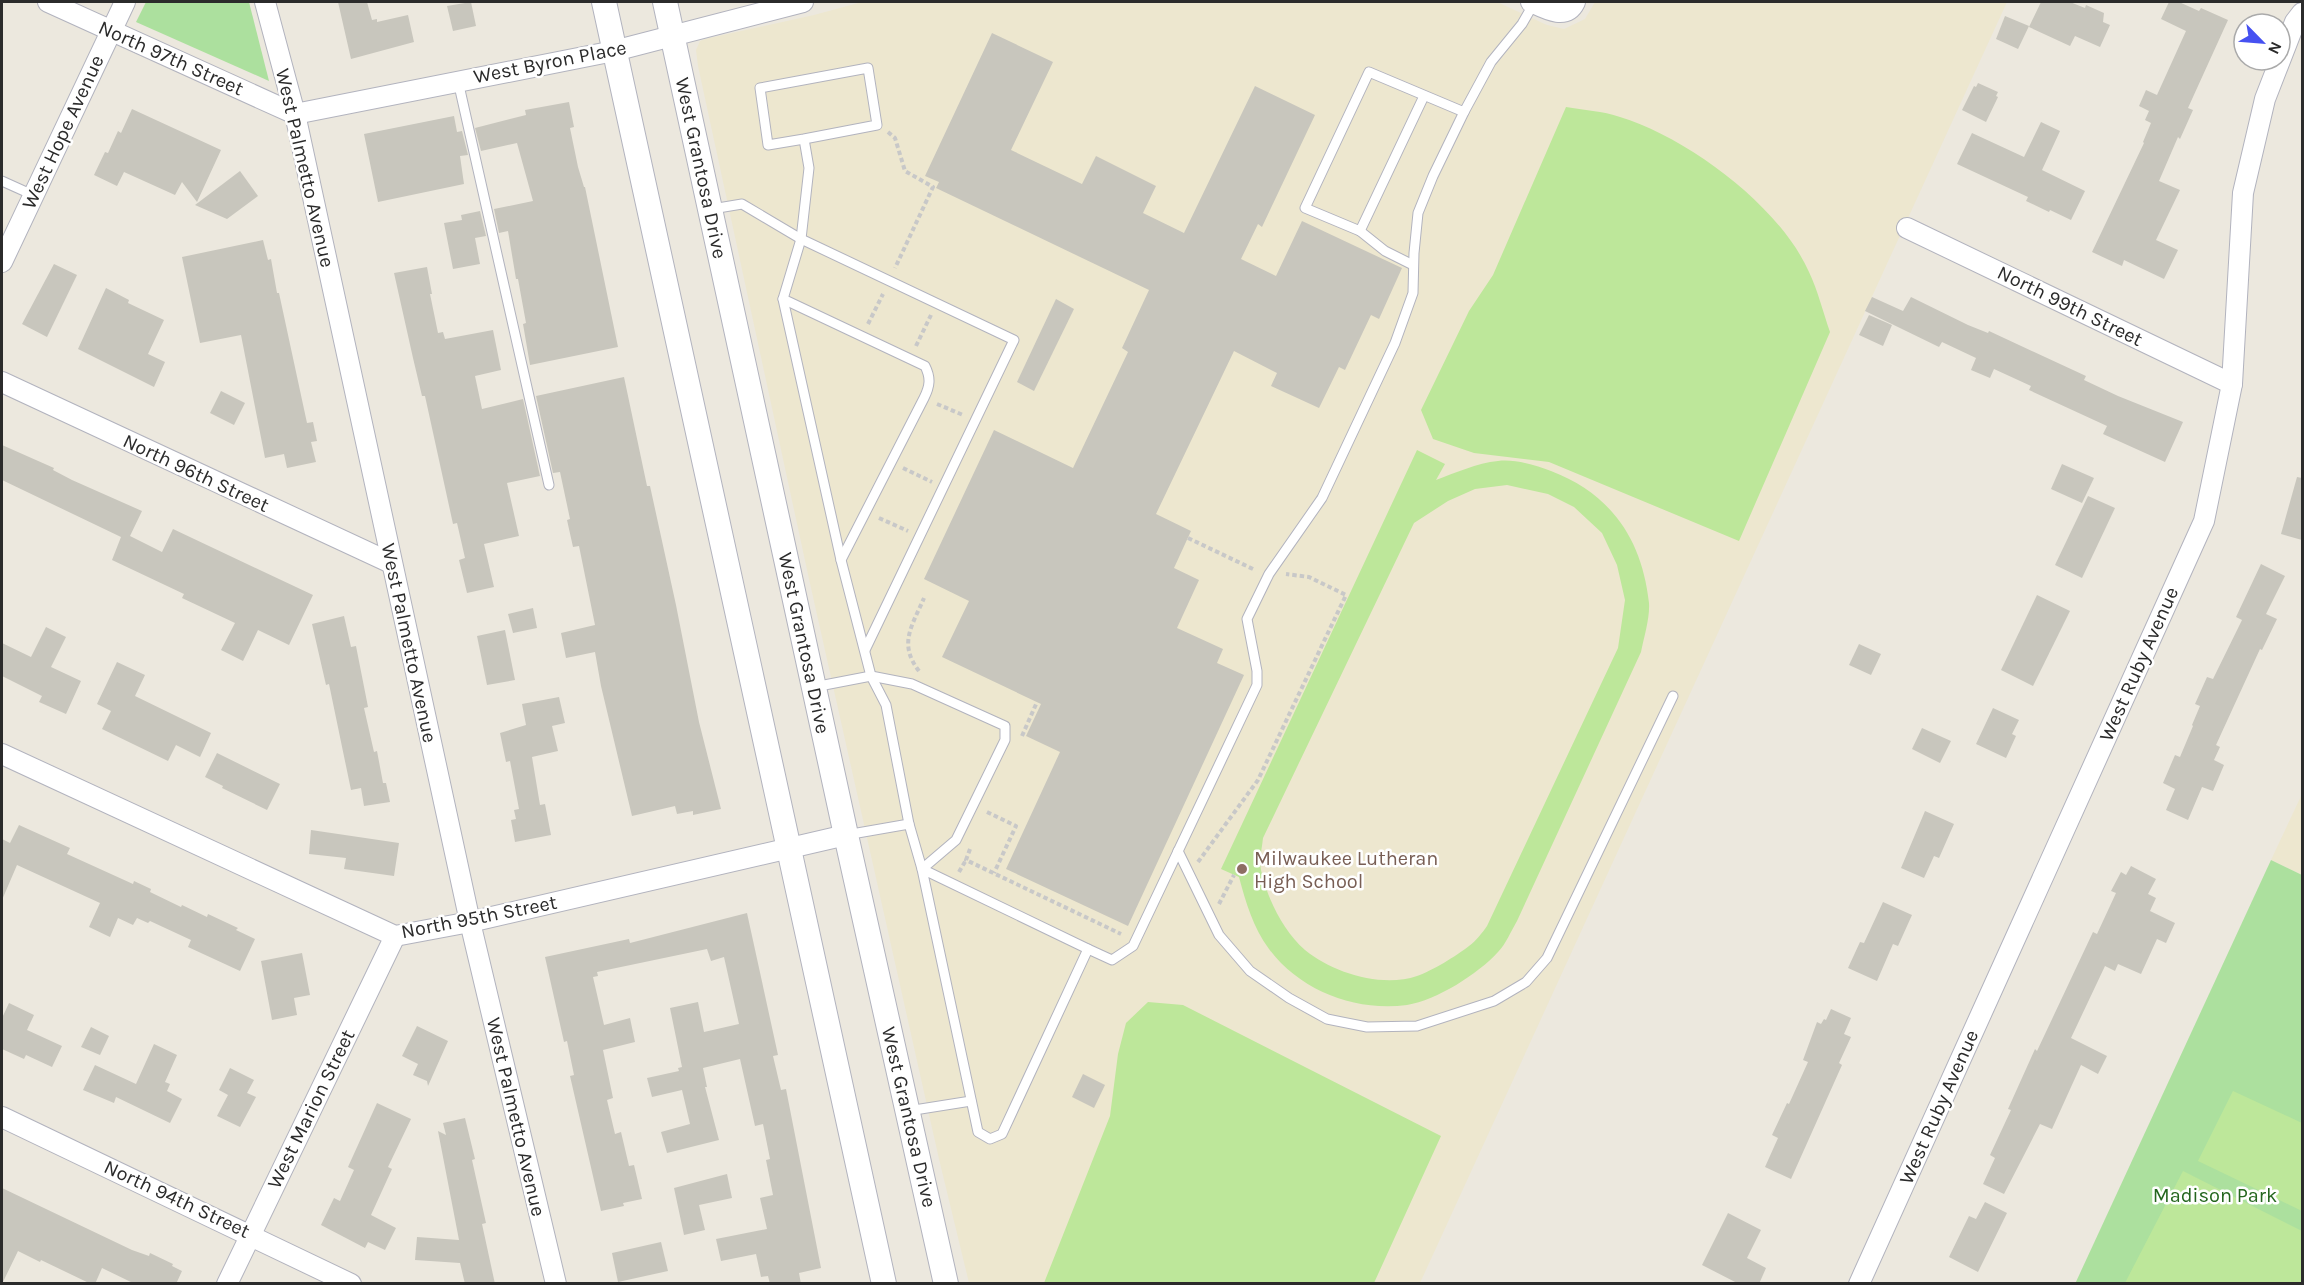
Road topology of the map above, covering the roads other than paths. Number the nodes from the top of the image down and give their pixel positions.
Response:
1 (48, 2) edge
2 (125, 2) edge
3 (265, 2) edge
4 (604, 2) edge
5 (665, 2) edge
6 (803, 2) edge
7 (1532, 2) edge
8 (1574, 4) edge
9 (2302, 13) edge
10 (110, 31) junction
11 (672, 36) junction
12 (615, 51) junction
13 (458, 81) junction
14 (1424, 96) junction
15 (1464, 112) junction
16 (295, 114) junction
17 (804, 139) junction
18 (2, 181) edge
19 (33, 195) junction
20 (710, 209) junction
21 (1908, 228) dead end
22 (1360, 231) junction
23 (801, 239) junction
24 (2, 262) edge
25 (1413, 265) junction
26 (783, 299) junction
27 (2, 382) edge
28 (2232, 384) junction
29 (549, 485) dead end
30 (841, 560) junction
31 (391, 563) junction
32 (865, 650) junction
33 (871, 675) junction
34 (813, 687) junction
35 (1672, 696) dead end
36 (2, 754) edge
37 (909, 824) junction
38 (846, 835) junction
39 (788, 848) junction
40 (1178, 852) junction
41 (922, 869) junction
42 (470, 922) junction
43 (395, 936) junction
44 (1088, 949) junction
45 (971, 1101) junction
46 (908, 1111) junction
47 (2, 1117) edge
48 (250, 1234) junction
49 (227, 1284) edge
50 (351, 1284) edge
51 (556, 1284) edge
52 (884, 1284) edge
53 (946, 1284) edge
54 (1859, 1284) edge

1 - 10 street, North 97th Street
2 - 10 street, West Hope Avenue
3 - 16 street, West Palmetto Avenue
4 - 12 street
5 - 11 street, West Grantosa Drive
6 - 11 street, West Byron Place
7 - 8 street
7 - 15 lane
9 - 28 street, West Ruby Avenue
10 - 16 street, North 97th Street
10 - 19 street, West Hope Avenue
11 - 12 street, West Byron Place
11 - 20 street, West Grantosa Drive
12 - 13 street, West Byron Place
12 - 39 street
13 - 16 street, West Byron Place
13 - 29 lane
14 - 15 lane
14 - 22 lane
14 - 22 lane
15 - 25 lane
16 - 31 street, West Palmetto Avenue
17 - 17 lane
17 - 23 lane
18 - 19 lane
19 - 24 street, West Hope Avenue
20 - 23 lane
20 - 34 street, West Grantosa Drive
21 - 28 street, North 99th Street
22 - 25 lane
23 - 26 lane
23 - 32 lane
25 - 40 lane
26 - 30 lane
26 - 30 lane
27 - 31 street, North 96th Street
28 - 54 street, West Ruby Avenue
30 - 32 lane
31 - 42 street, West Palmetto Avenue
32 - 33 lane
33 - 34 lane
33 - 37 lane
33 - 41 lane
34 - 38 street, West Grantosa Drive
35 - 40 lane
36 - 43 street, North 95th Street
37 - 38 lane
37 - 41 lane
38 - 39 street, North 95th Street
38 - 46 street, West Grantosa Drive
39 - 42 street, North 95th Street
39 - 52 street
40 - 44 lane
41 - 44 lane
41 - 45 lane
42 - 43 street, North 95th Street
42 - 51 street, West Palmetto Avenue
43 - 48 street, West Marion Street
44 - 45 lane
45 - 46 lane
46 - 53 street, West Grantosa Drive
47 - 48 street, North 94th Street
48 - 49 street, West Marion Street
48 - 50 street, North 94th Street

